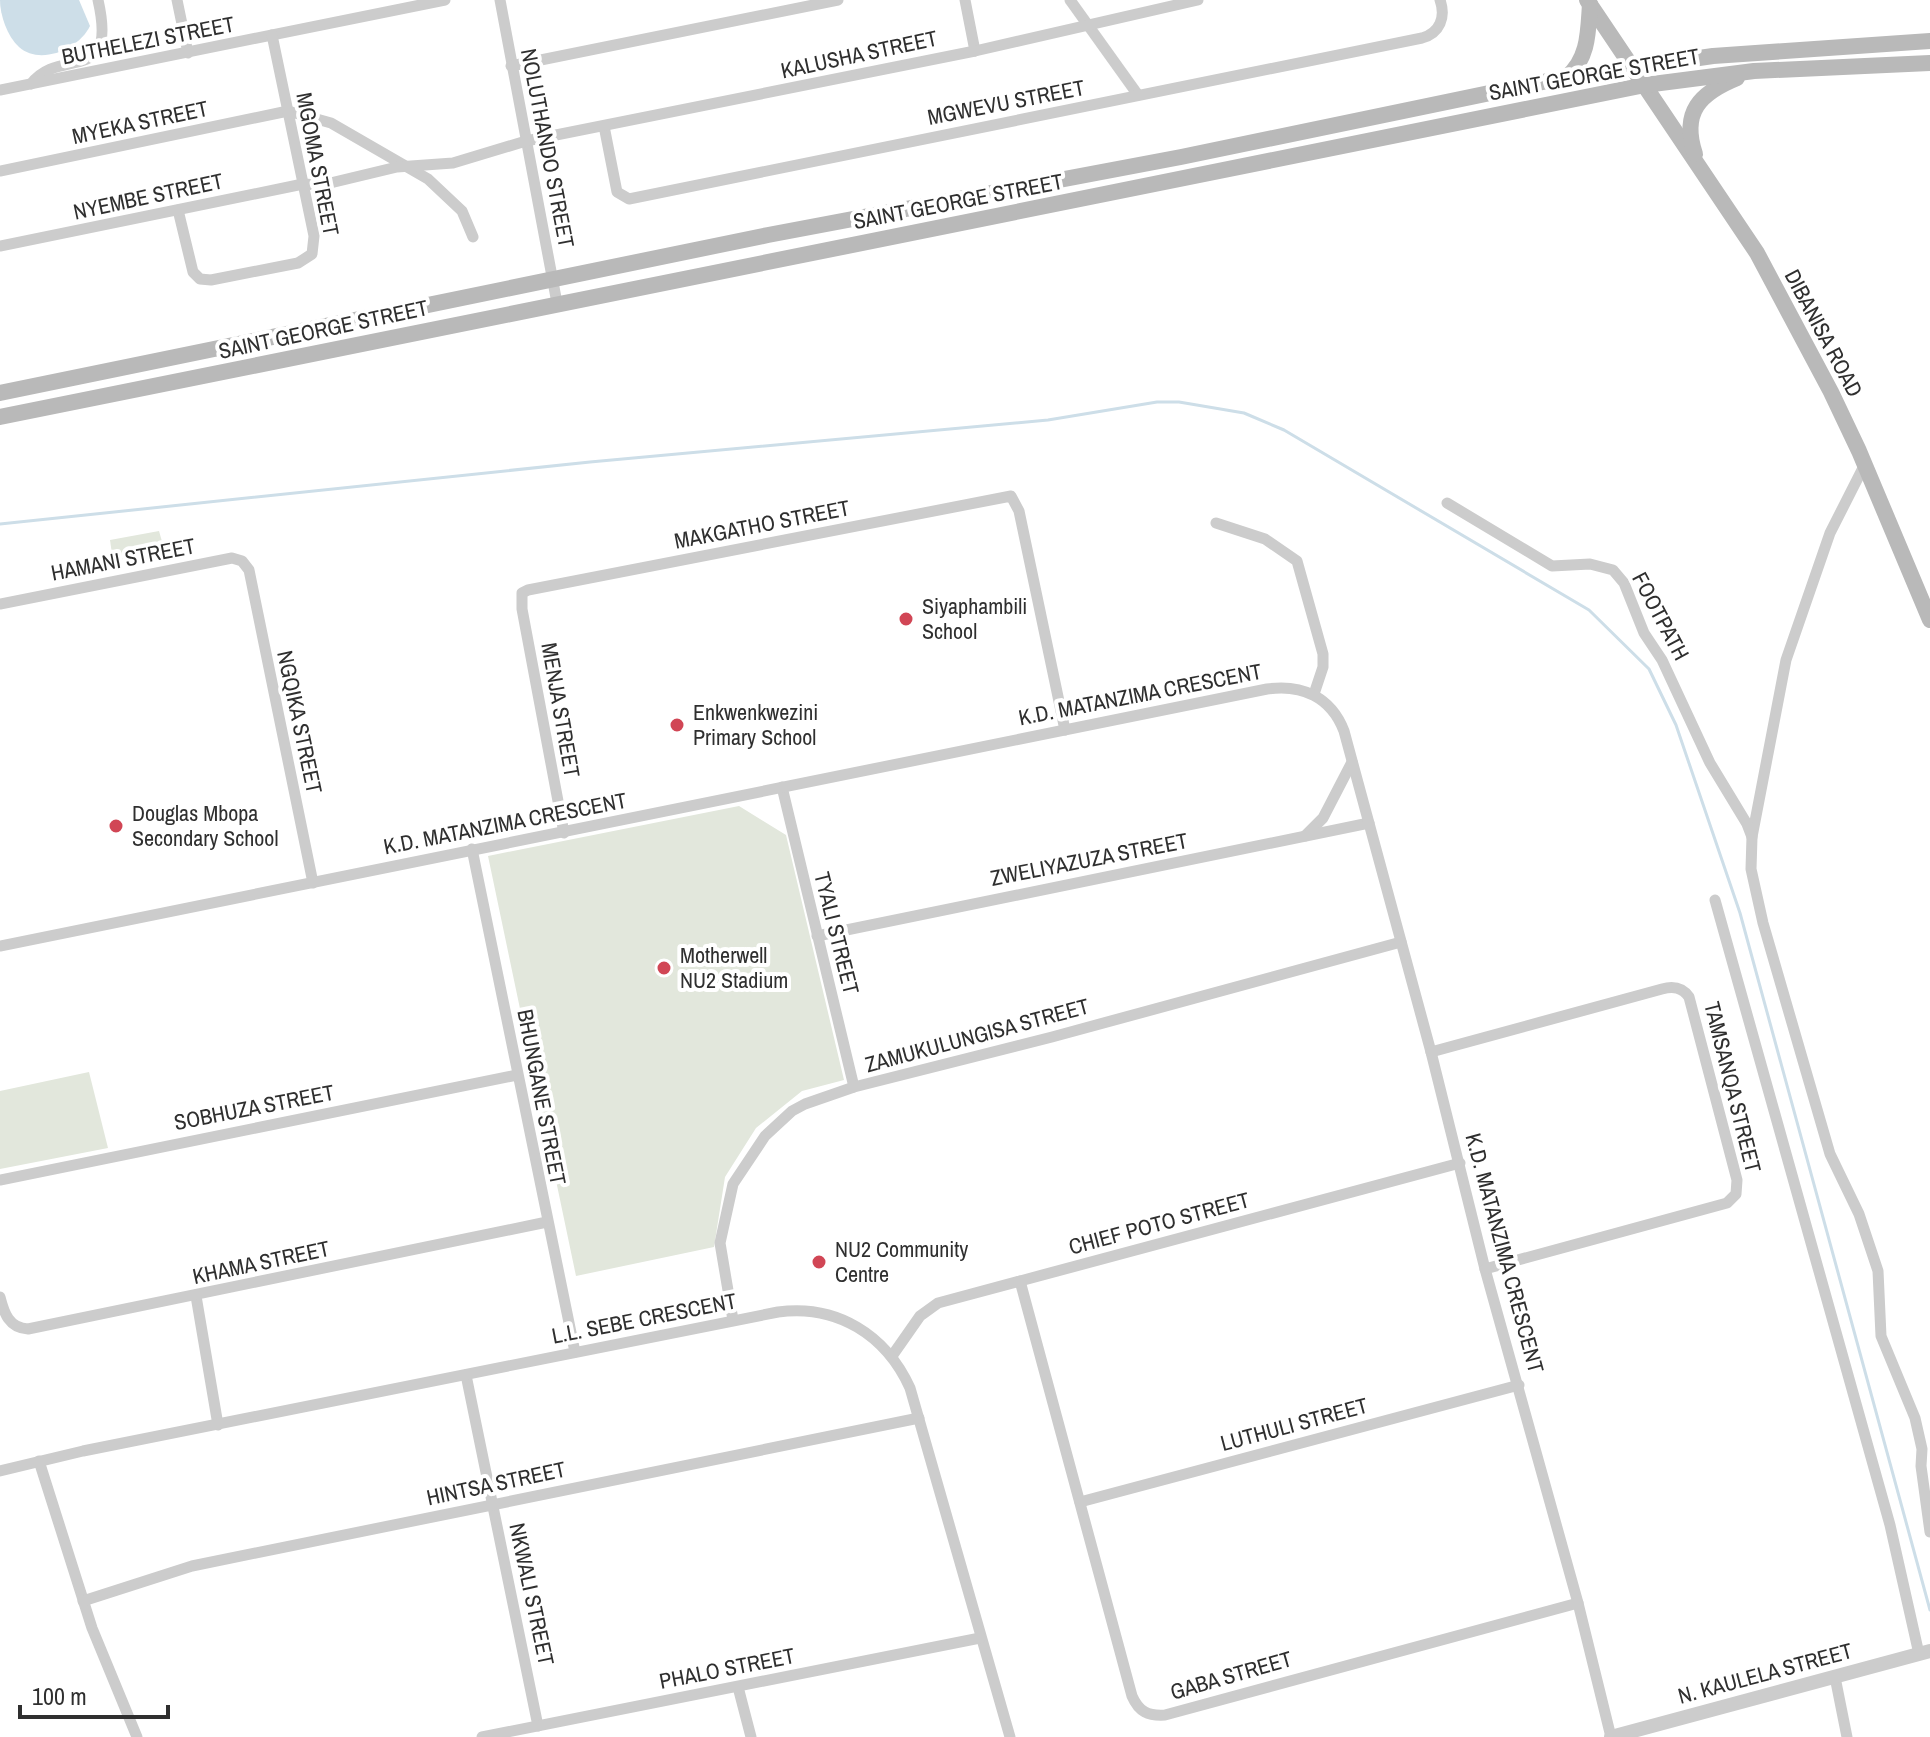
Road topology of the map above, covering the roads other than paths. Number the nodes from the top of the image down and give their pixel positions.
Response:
1 (98, 0) edge
2 (177, 0) edge
3 (445, 0) edge
4 (500, 0) edge
5 (838, 0) edge
6 (965, 0) edge
7 (1198, 0) edge
8 (1440, 0) edge
9 (1075, 2) edge
10 (1589, 2) edge
11 (1090, 26) junction
12 (272, 35) junction
13 (1930, 41) edge
14 (975, 51) junction
15 (188, 53) junction
16 (1930, 63) edge
17 (1633, 65) junction
18 (511, 66) junction
19 (1754, 71) junction
20 (1567, 77) junction
21 (31, 84) junction
22 (1645, 85) junction
23 (0, 90) edge
24 (1138, 95) junction
25 (288, 111) junction
26 (604, 126) junction
27 (526, 141) junction
28 (406, 167) junction
29 (1701, 170) junction
30 (0, 171) edge
31 (303, 184) junction
32 (178, 210) junction
33 (473, 237) dead end
34 (0, 246) edge
35 (553, 280) junction
36 (557, 303) junction
37 (0, 393) edge
38 (0, 417) edge
39 (1865, 464) junction
40 (1447, 503) dead end
41 (1216, 523) dead end
42 (249, 570) joint
43 (522, 593) joint
44 (0, 604) edge
45 (1930, 620) edge
46 (1314, 694) junction
47 (1065, 730) junction
48 (1352, 762) junction
49 (782, 787) junction
50 (1369, 823) junction
51 (564, 833) junction
52 (1304, 836) junction
53 (1752, 837) junction
54 (472, 849) junction
55 (313, 883) junction
56 (1715, 900) dead end
57 (817, 936) junction
58 (1401, 942) junction
59 (0, 946) edge
60 (1431, 1052) junction
61 (517, 1075) junction
62 (854, 1087) junction
63 (1460, 1163) junction
64 (0, 1180) edge
65 (547, 1222) junction
66 (1485, 1269) junction
67 (1020, 1281) junction
68 (196, 1296) junction
69 (0, 1297) edge
70 (733, 1320) junction
71 (575, 1352) junction
72 (892, 1356) junction
73 (466, 1375) junction
74 (1519, 1385) junction
75 (919, 1418) junction
76 (218, 1425) junction
77 (39, 1461) junction
78 (0, 1471) edge
79 (1080, 1502) junction
80 (493, 1504) junction
81 (1930, 1532) edge
82 (83, 1601) junction
83 (1578, 1603) junction
84 (980, 1638) junction
85 (1925, 1652) edge
86 (1835, 1677) junction
87 (738, 1687) junction
88 (538, 1726) junction
89 (137, 1737) edge
90 (482, 1737) edge
91 (751, 1737) edge
92 (1010, 1737) edge
93 (1611, 1737) edge
94 (1847, 1737) edge

1 - 21 street
2 - 15 street
3 - 12 street, BUTHELEZI STREET
4 - 18 street, NOLUTHANDO STREET
5 - 18 street
6 - 14 street
7 - 11 street, KALUSHA STREET
8 - 24 street, MGWEVU STREET
9 - 11 street
10 - 17 main road, DIBANISA ROAD
10 - 20 main road
11 - 14 street, KALUSHA STREET
11 - 24 street
12 - 15 street, BUTHELEZI STREET
12 - 25 street, MGOMA STREET
13 - 17 main road, SAINT GEORGE STREET
14 - 26 street, KALUSHA STREET
15 - 21 street, BUTHELEZI STREET
16 - 19 main road, SAINT GEORGE STREET
17 - 20 main road, SAINT GEORGE STREET
17 - 22 main road, DIBANISA ROAD
18 - 27 street, NOLUTHANDO STREET
19 - 22 main road, SAINT GEORGE STREET
19 - 29 main road
20 - 35 main road, SAINT GEORGE STREET
21 - 23 street, BUTHELEZI STREET
22 - 29 main road, DIBANISA ROAD
22 - 36 main road, SAINT GEORGE STREET
24 - 26 street, MGWEVU STREET
25 - 28 street
25 - 30 street, MYEKA STREET
25 - 31 street, MGOMA STREET
26 - 27 street, KALUSHA STREET
27 - 28 street, KALUSHA STREET
27 - 35 street, NOLUTHANDO STREET
28 - 31 street, NYEMBE STREET
28 - 33 street
29 - 39 main road, DIBANISA ROAD
31 - 32 street, NYEMBE STREET
31 - 32 street, MGOMA STREET
32 - 34 street, NYEMBE STREET
35 - 36 street, NOLUTHANDO STREET
35 - 37 main road, SAINT GEORGE STREET
36 - 38 main road, SAINT GEORGE STREET
39 - 45 main road, DIBANISA ROAD
39 - 53 street
40 - 53 street, FOOTPATH
41 - 46 street
42 - 44 street, HAMANI STREET
42 - 55 street, NGQIKA STREET
43 - 47 street, MAKGATHO STREET
43 - 51 street, MENJA STREET
46 - 47 street, K.D. MATANZIMA CRESCENT
46 - 48 street, K.D. MATANZIMA CRESCENT
47 - 49 street, K.D. MATANZIMA CRESCENT
48 - 50 street, K.D. MATANZIMA CRESCENT
48 - 52 street
49 - 51 street, K.D. MATANZIMA CRESCENT
49 - 57 street, TYALI STREET
50 - 52 street, ZWELIYAZUZA STREET
50 - 58 street, K.D. MATANZIMA CRESCENT
51 - 54 street, K.D. MATANZIMA CRESCENT
52 - 57 street, ZWELIYAZUZA STREET
53 - 81 street
54 - 55 street, K.D. MATANZIMA CRESCENT
54 - 61 street, BHUNGANE STREET
55 - 59 street, K.D. MATANZIMA CRESCENT
56 - 85 street
57 - 62 street, TYALI STREET
58 - 60 street, K.D. MATANZIMA CRESCENT
58 - 62 street, ZAMUKULUNGISA STREET
60 - 63 street, K.D. MATANZIMA CRESCENT
60 - 66 street, TAMSANQA STREET
61 - 64 street, SOBHUZA STREET
61 - 65 street, BHUNGANE STREET
62 - 70 street, ZAMUKULUNGISA STREET
63 - 66 street, K.D. MATANZIMA CRESCENT
63 - 67 street, CHIEF POTO STREET
65 - 68 street, KHAMA STREET
65 - 71 street, BHUNGANE STREET
66 - 74 street, K.D. MATANZIMA CRESCENT
67 - 72 street, CHIEF POTO STREET
67 - 79 street, GABA STREET
68 - 69 street, KHAMA STREET
68 - 76 street
70 - 71 street, L.L. SEBE CRESCENT
70 - 72 street, L.L. SEBE CRESCENT
71 - 73 street, L.L. SEBE CRESCENT
72 - 75 street, L.L. SEBE CRESCENT
73 - 76 street, L.L. SEBE CRESCENT
73 - 80 street, NKWALI STREET
74 - 79 street, LUTHULI STREET
74 - 83 street, K.D. MATANZIMA CRESCENT
75 - 80 street, HINTSA STREET
75 - 84 street, L.L. SEBE CRESCENT
76 - 77 street, L.L. SEBE CRESCENT
77 - 78 street, L.L. SEBE CRESCENT
77 - 82 street
79 - 83 street, GABA STREET
80 - 82 street, HINTSA STREET
80 - 88 street, NKWALI STREET
82 - 89 street
83 - 93 street, K.D. MATANZIMA CRESCENT
84 - 87 street, PHALO STREET
84 - 92 street, L.L. SEBE CRESCENT
85 - 86 street, N. KAULELA STREET
86 - 93 street, N. KAULELA STREET
86 - 94 street
87 - 88 street, PHALO STREET
87 - 91 street
88 - 90 street, PHALO STREET

